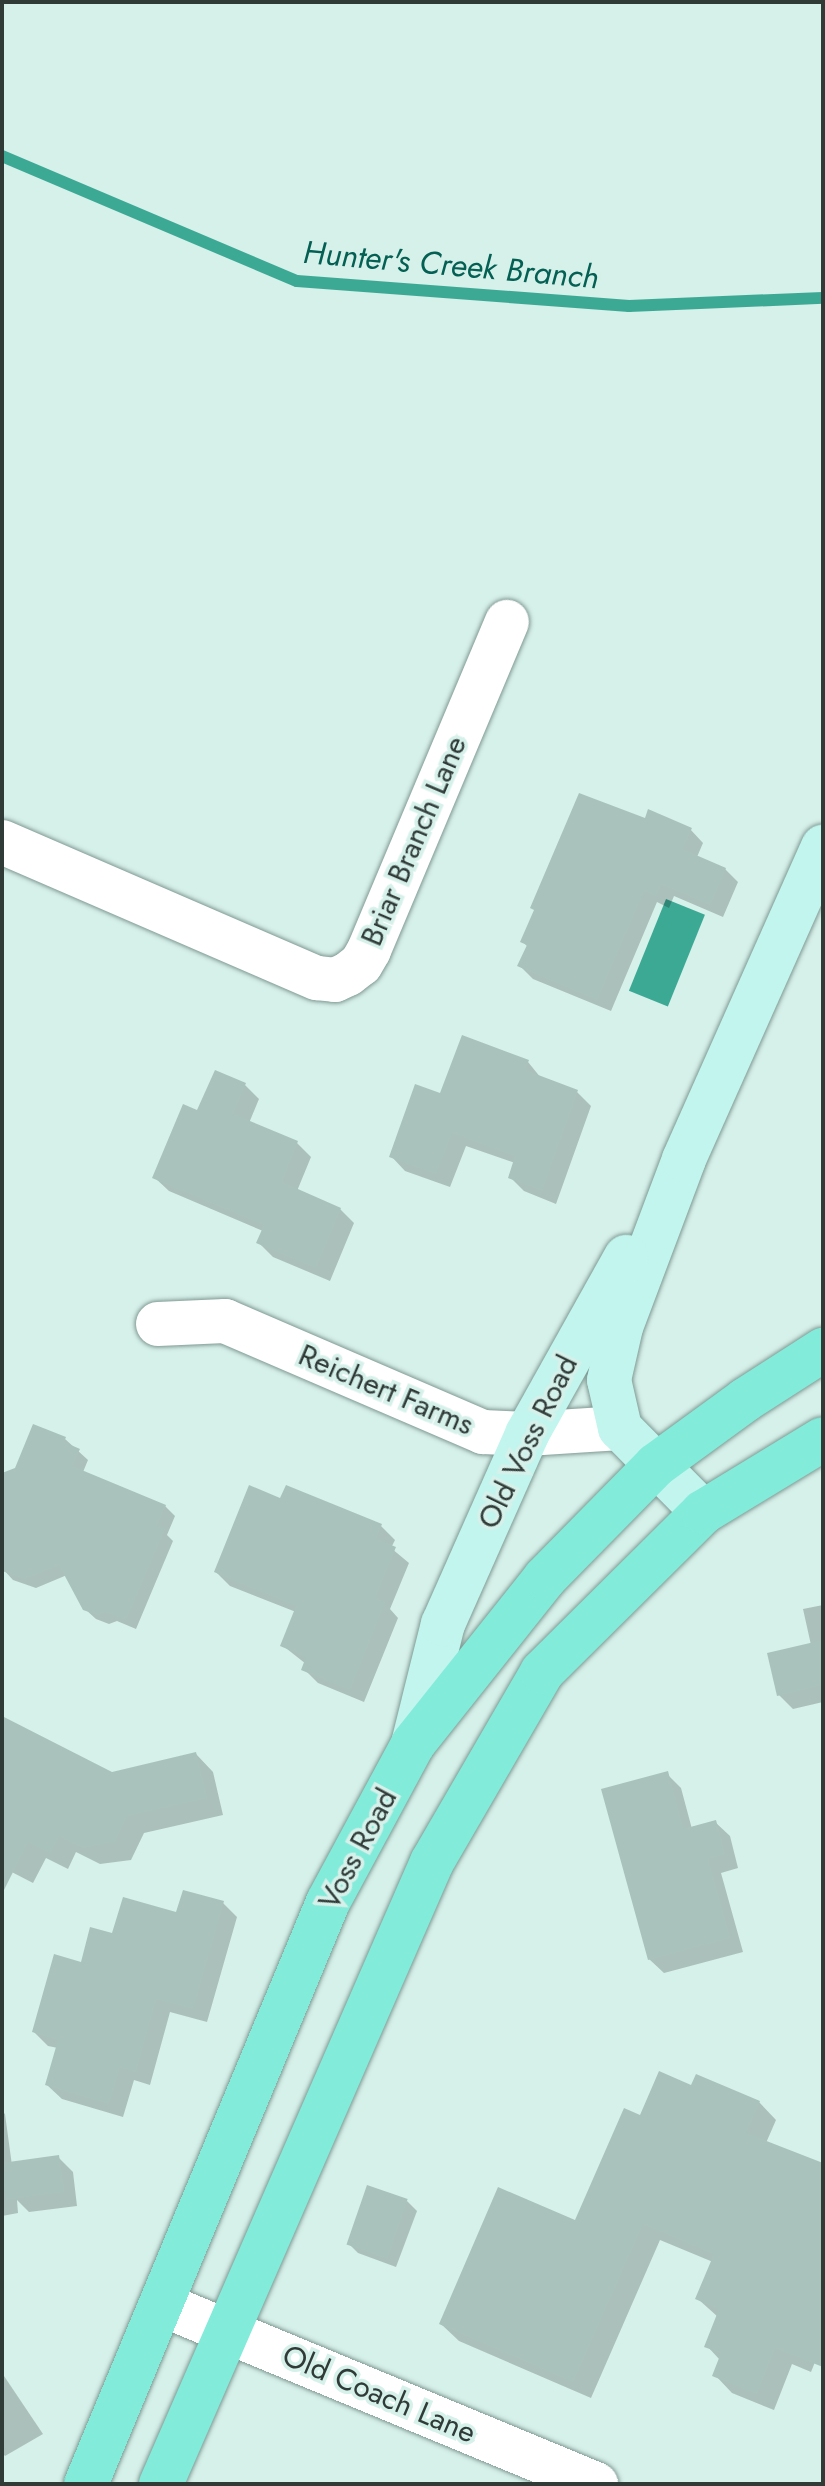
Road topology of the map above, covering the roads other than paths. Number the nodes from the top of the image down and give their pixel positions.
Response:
1 (507, 622) dead end
2 (2, 842) edge
3 (823, 847) edge
4 (684, 1159) junction
5 (158, 1324) dead end
6 (823, 1350) edge
7 (620, 1428) junction
8 (527, 1434) junction
9 (823, 1439) edge
10 (656, 1465) junction
11 (703, 1512) junction
12 (413, 1744) junction
13 (161, 2304) junction
14 (229, 2332) junction
15 (86, 2484) edge
16 (161, 2484) edge
17 (596, 2484) edge

1 - 2 street, Briar Branch Lane
3 - 4 street, Old Voss Road
4 - 7 street, Old Voss Road
4 - 8 street, Old Voss Road
5 - 8 street, Reichert Farms
6 - 10 main road, Voss Road
7 - 8 street, Reichert Farms
7 - 10 street
8 - 12 street, Old Voss Road
9 - 11 main road
10 - 11 street
10 - 12 main road, Voss Road
11 - 14 main road
12 - 13 main road, Voss Road
13 - 14 street, Old Coach Lane
13 - 15 main road, Voss Road
14 - 16 main road
14 - 17 street, Old Coach Lane

